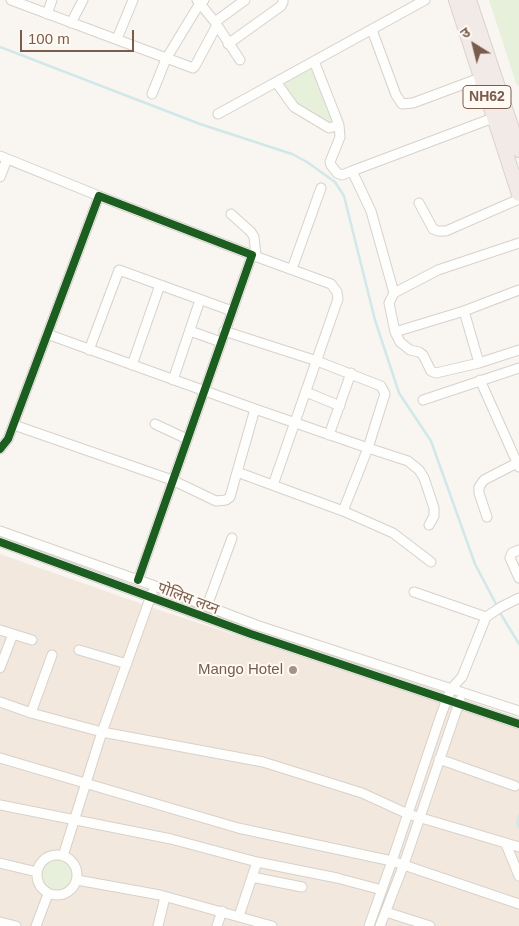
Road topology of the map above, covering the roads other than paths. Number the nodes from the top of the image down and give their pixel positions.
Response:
1 (52, 0) edge
2 (83, 0) edge
3 (133, 0) edge
4 (244, 0) edge
5 (283, 0) edge
6 (425, 0) edge
7 (456, 0) edge
8 (468, 0) edge
9 (15, 1) edge
10 (200, 1) edge
11 (47, 14) junction
12 (71, 23) junction
13 (216, 24) junction
14 (372, 30) junction
15 (117, 39) junction
16 (228, 44) junction
17 (166, 59) junction
18 (240, 60) dead end
19 (314, 61) junction
20 (480, 78) junction
21 (276, 82) junction
22 (152, 94) dead end
23 (218, 114) dead end
24 (494, 118) junction
25 (339, 125) junction
26 (518, 143) edge
27 (4, 157) edge
28 (352, 171) junction
29 (0, 177) edge
30 (320, 188) dead end
31 (519, 194) edge
32 (99, 196) junction
33 (519, 199) edge
34 (419, 203) dead end
35 (231, 214) dead end
36 (519, 243) edge
37 (254, 256) junction
38 (292, 269) junction
39 (160, 285) junction
40 (519, 290) edge
41 (394, 293) junction
42 (200, 300) junction
43 (232, 311) junction
44 (464, 311) junction
45 (190, 331) junction
46 (224, 331) junction
47 (395, 332) junction
48 (47, 334) junction
49 (221, 342) junction
50 (90, 350) junction
51 (519, 350) edge
52 (317, 361) junction
53 (479, 363) junction
54 (132, 365) junction
55 (519, 368) edge
56 (351, 373) junction
57 (173, 380) junction
58 (480, 380) junction
59 (204, 391) junction
60 (306, 392) junction
61 (423, 400) dead end
62 (340, 406) junction
63 (255, 409) junction
64 (295, 423) junction
65 (154, 424) dead end
66 (14, 425) junction
67 (329, 434) junction
68 (187, 439) junction
69 (368, 448) junction
70 (0, 449) edge
71 (518, 465) edge
72 (237, 472) junction
73 (172, 480) junction
74 (273, 485) junction
75 (343, 511) junction
76 (486, 517) dead end
77 (429, 525) dead end
78 (0, 530) edge
79 (232, 538) dead end
80 (0, 542) edge
81 (519, 550) edge
82 (431, 562) dead end
83 (519, 578) edge
84 (138, 580) junction
85 (155, 586) junction
86 (414, 592) dead end
87 (150, 597) junction
88 (519, 598) edge
89 (207, 606) junction
90 (487, 616) junction
91 (0, 630) edge
92 (13, 634) junction
93 (32, 640) dead end
94 (78, 650) dead end
95 (52, 655) dead end
96 (127, 664) junction
97 (0, 668) edge
98 (462, 677) junction
99 (451, 689) junction
100 (462, 693) junction
101 (446, 699) junction
102 (0, 702) edge
103 (458, 703) junction
104 (519, 711) edge
105 (31, 712) junction
106 (518, 724) edge
107 (102, 732) junction
108 (0, 758) edge
109 (439, 759) junction
110 (85, 784) junction
111 (515, 786) dead end
112 (0, 806) edge
113 (408, 814) junction
114 (420, 817) junction
115 (73, 820) junction
116 (513, 846) edge
117 (63, 856) junction
118 (392, 861) junction
119 (256, 862) junction
120 (0, 863) edge
121 (404, 864) junction
122 (37, 872) junction
123 (519, 876) edge
124 (252, 877) junction
125 (77, 880) junction
126 (302, 887) dead end
127 (382, 890) junction
128 (48, 894) junction
129 (166, 897) junction
130 (519, 904) edge
131 (222, 911) junction
132 (386, 912) junction
133 (239, 916) junction
134 (0, 922) edge
135 (16, 926) edge
136 (36, 926) edge
137 (158, 926) edge
138 (216, 926) edge
139 (272, 926) edge
140 (369, 926) edge
141 (380, 926) edge
142 (430, 926) edge

1 - 11 street
2 - 12 street
3 - 15 street
4 - 13 street
5 - 16 street
6 - 14 street
7 - 20 highway, NH62
8 - 26 highway, NH62
9 - 11 street
10 - 13 street
10 - 17 street
11 - 12 street
12 - 15 street
13 - 16 street
13 - 17 street
14 - 19 street
14 - 20 street
15 - 17 street
16 - 18 street
17 - 22 street
19 - 21 street
19 - 25 street
20 - 24 highway, NH62
21 - 23 street
21 - 25 street
24 - 28 street
24 - 31 highway, NH62
25 - 28 street
27 - 29 street
27 - 32 street
28 - 41 street
30 - 38 street
32 - 37 street
32 - 48 street
33 - 34 street
35 - 37 street
36 - 41 street
37 - 38 street
37 - 43 street
38 - 52 street
39 - 42 street
39 - 50 street
39 - 54 street
40 - 44 street
41 - 47 street
42 - 43 street
42 - 45 street
43 - 46 street
44 - 47 street
44 - 53 street
45 - 49 street
45 - 57 street
46 - 49 street
46 - 52 street
47 - 53 street
48 - 50 street
48 - 66 street
49 - 59 street
50 - 54 street
51 - 53 street
52 - 56 street
52 - 60 street
54 - 57 street
55 - 58 street
56 - 62 street
56 - 69 street
57 - 59 street
58 - 61 street
58 - 71 street
59 - 63 street
59 - 68 street
60 - 62 street
60 - 64 street
62 - 67 street
63 - 64 street
63 - 72 street
64 - 67 street
64 - 74 street
65 - 68 street
66 - 70 street
66 - 73 street
67 - 69 street
68 - 73 street
69 - 75 street
69 - 77 street
71 - 76 street
72 - 73 street
72 - 74 street
73 - 84 street
74 - 75 street
75 - 82 street
78 - 84 street, पोलिस लय्न
79 - 89 street
80 - 87 street
81 - 83 street
84 - 85 street, पोलिस लय्न
85 - 87 street
85 - 89 street, पोलिस लय्न
86 - 90 street
87 - 96 street
87 - 101 street
88 - 90 street
89 - 99 street, पोलिस लय्न
90 - 98 street
91 - 92 street
92 - 93 street
92 - 97 street
94 - 96 street
95 - 105 street
96 - 107 street
98 - 99 street
98 - 100 street
99 - 100 street, पोलिस लय्न
99 - 101 street
100 - 103 street
100 - 104 street, पोलिस लय्न
101 - 103 street
101 - 113 street
102 - 105 street
103 - 106 street
103 - 109 street
105 - 107 street
107 - 110 street
107 - 113 street
108 - 110 street
109 - 111 street
109 - 114 street
110 - 115 street
110 - 118 street
112 - 115 street
113 - 114 street
113 - 118 street
114 - 116 street
114 - 121 street
115 - 117 street
115 - 119 street
116 - 123 street
117 - 122 street
117 - 125 street
118 - 121 street
118 - 127 street
119 - 124 street
119 - 127 street
120 - 122 street
121 - 130 street
121 - 132 street
122 - 128 street
124 - 126 street
124 - 133 street
125 - 128 street
125 - 129 street
127 - 140 street
128 - 136 street
129 - 131 street
129 - 137 street
131 - 133 street
131 - 138 street
132 - 141 street
132 - 142 street
133 - 139 street
134 - 135 street

